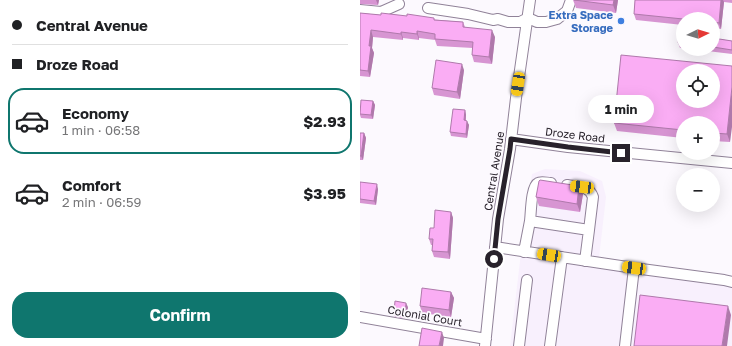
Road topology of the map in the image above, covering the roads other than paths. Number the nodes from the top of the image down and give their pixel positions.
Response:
1 (530, 0) edge
2 (572, 0) edge
3 (399, 4) dead end
4 (428, 8) dead end
5 (360, 10) edge
6 (528, 18) junction
7 (511, 139) junction
8 (732, 163) edge
9 (530, 221) junction
10 (589, 230) junction
11 (495, 247) junction
12 (524, 252) junction
13 (562, 257) junction
14 (585, 261) junction
15 (634, 268) junction
16 (527, 280) dead end
17 (732, 282) edge
18 (360, 317) edge
19 (485, 343) edge
20 (519, 346) edge
21 (550, 346) edge
22 (625, 346) edge

1 - 6 street, Central Avenue
2 - 6 street
3 - 5 street
4 - 6 street
6 - 7 street, Central Avenue
7 - 8 street, Droze Road
7 - 11 street, Central Avenue
9 - 10 street
9 - 10 street
9 - 12 street
10 - 14 street
11 - 12 street
11 - 19 street, Central Avenue
12 - 13 street
13 - 14 street
13 - 21 street
14 - 15 street
15 - 17 street
15 - 22 street
16 - 20 street
18 - 19 street, Colonial Court

